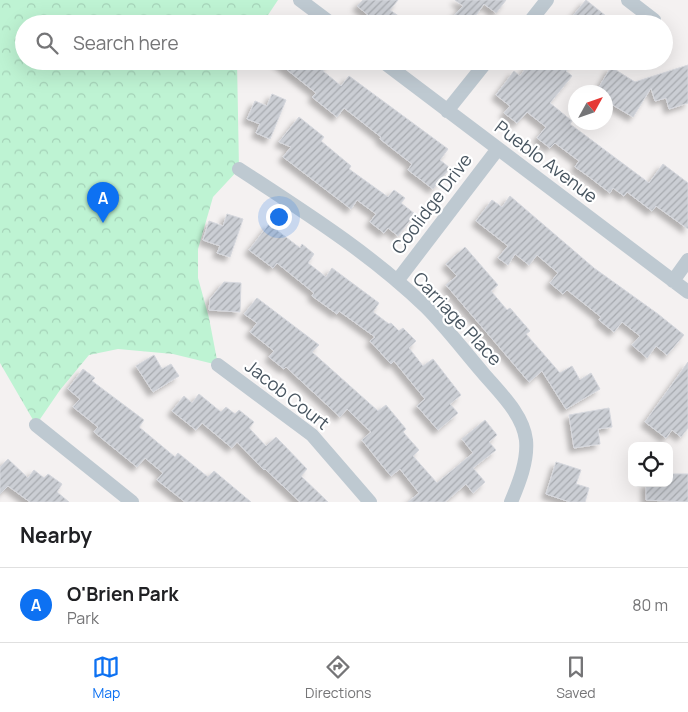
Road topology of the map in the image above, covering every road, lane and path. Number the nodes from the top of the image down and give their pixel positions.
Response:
1 (300, 0) edge
2 (547, 0) edge
3 (628, 0) edge
4 (317, 5) edge
5 (325, 15) edge
6 (535, 15) edge
7 (648, 15) edge
8 (394, 70) edge
9 (480, 70) edge
10 (447, 111) junction
11 (497, 150) junction
12 (239, 169) dead end
13 (688, 260) edge
14 (673, 280) junction
15 (397, 281) junction
16 (688, 292) edge
17 (218, 365) dead end
18 (36, 425) dead end
19 (132, 502) edge
20 (370, 502) edge
21 (511, 502) edge

1 - 4 street
2 - 6 street
3 - 7 street
4 - 5 street
8 - 10 street, Pueblo Avenue
9 - 10 street
10 - 11 street, Pueblo Avenue
11 - 14 street, Pueblo Avenue
11 - 15 street, Coolidge Drive
12 - 15 street, Carriage Place
13 - 14 street
14 - 16 street, Pueblo Avenue
15 - 21 street, Carriage Place
17 - 20 street, Jacob Court
18 - 19 street

